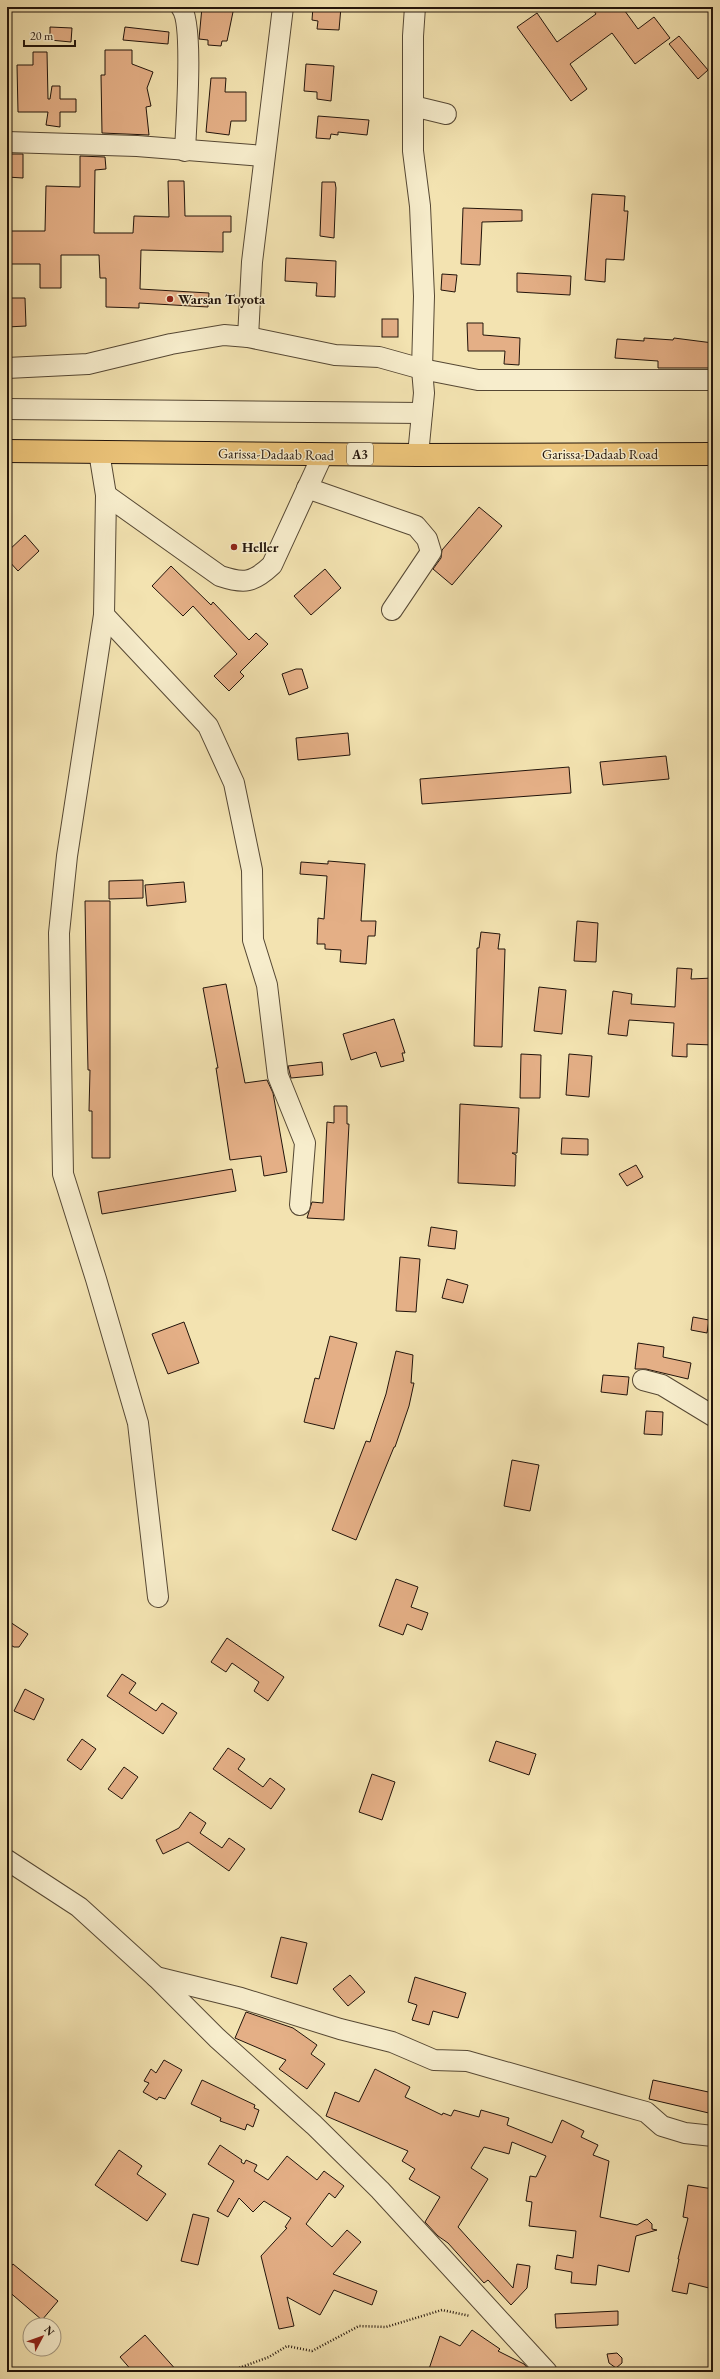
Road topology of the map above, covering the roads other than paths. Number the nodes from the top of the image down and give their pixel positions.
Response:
1 (181, 7) edge
2 (283, 7) edge
3 (416, 7) edge
4 (413, 106) junction
5 (446, 114) dead end
6 (7, 142) edge
7 (185, 151) junction
8 (264, 156) junction
9 (248, 337) junction
10 (7, 368) edge
11 (422, 369) junction
12 (713, 380) edge
13 (7, 409) edge
14 (422, 413) junction
15 (7, 451) edge
16 (99, 452) junction
17 (324, 454) junction
18 (713, 454) edge
19 (418, 455) junction
20 (307, 488) junction
21 (106, 495) junction
22 (392, 610) dead end
23 (104, 615) junction
24 (300, 1204) dead end
25 (644, 1380) dead end
26 (713, 1416) edge
27 (158, 1597) dead end
28 (7, 1860) edge
29 (156, 1977) junction
30 (713, 2136) edge
31 (547, 2372) edge

1 - 7 street
2 - 8 street
3 - 4 street
4 - 5 street
4 - 11 street
6 - 7 street
7 - 8 street
8 - 9 street
9 - 10 street
9 - 11 street
11 - 12 street
11 - 14 street
13 - 14 street
14 - 19 street
15 - 16 highway, Garissa-Dadaab Road / A3
16 - 17 highway, Garissa-Dadaab Road / A3
16 - 21 street
17 - 19 highway, Garissa-Dadaab Road / A3
17 - 20 street
18 - 19 highway, Garissa-Dadaab Road / A3
20 - 21 street
20 - 22 street
21 - 23 street
23 - 24 street
23 - 27 street
25 - 26 street
28 - 29 street
29 - 30 street
29 - 31 street

